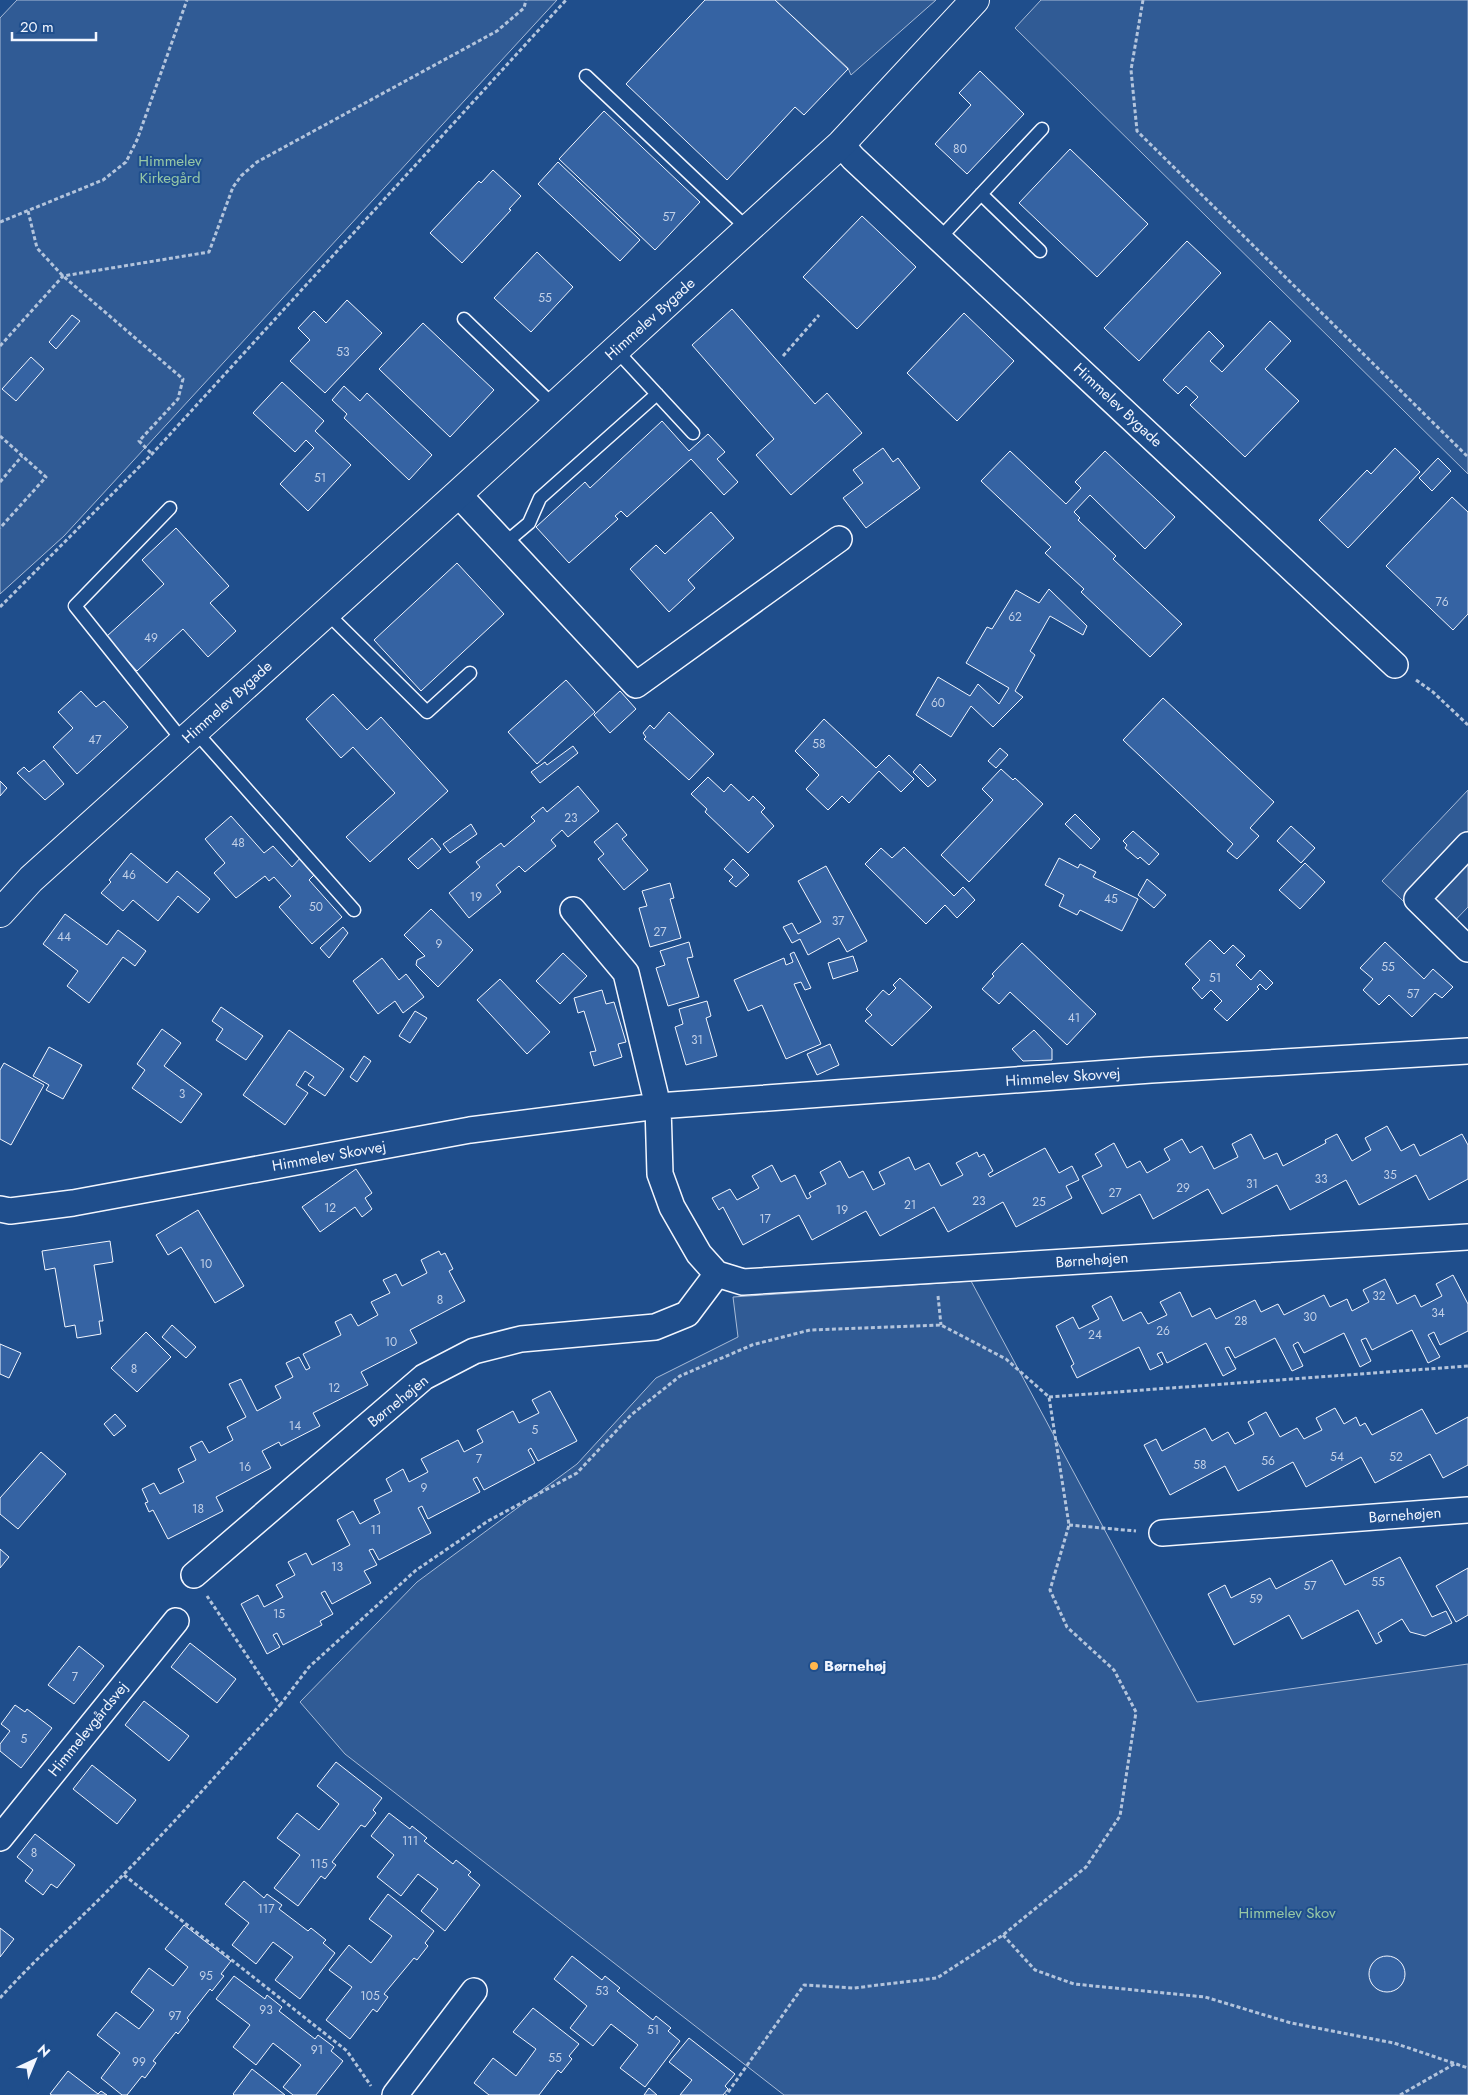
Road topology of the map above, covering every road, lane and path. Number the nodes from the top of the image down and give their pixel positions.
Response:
1 (187, 0) edge
2 (526, 0) edge
3 (566, 0) edge
4 (975, 0) edge
5 (1143, 0) edge
6 (586, 76) dead end
7 (1042, 129) dead end
8 (841, 144) junction
9 (981, 194) junction
10 (28, 210) junction
11 (0, 222) edge
12 (748, 229) junction
13 (940, 238) junction
14 (1040, 251) dead end
15 (63, 276) junction
16 (819, 315) dead end
17 (464, 319) dead end
18 (0, 346) edge
19 (616, 350) junction
20 (783, 356) dead end
21 (657, 394) junction
22 (554, 406) junction
23 (693, 433) dead end
24 (1, 438) edge
25 (152, 454) junction
26 (22, 456) junction
27 (1468, 457) edge
28 (0, 482) edge
29 (458, 494) junction
30 (170, 508) dead end
31 (0, 528) edge
32 (839, 539) dead end
33 (504, 544) junction
34 (0, 607) edge
35 (326, 612) junction
36 (1395, 665) dead end
37 (470, 673) dead end
38 (1433, 692) dead end
39 (1468, 725) edge
40 (189, 736) junction
41 (1468, 845) edge
42 (354, 910) dead end
43 (573, 910) dead end
44 (0, 913) edge
45 (1468, 949) edge
46 (1468, 1051) edge
47 (658, 1106) junction
48 (0, 1209) edge
49 (1468, 1237) edge
50 (717, 1274) junction
51 (1468, 1366) edge
52 (1049, 1397) junction
53 (1468, 1510) edge
54 (1069, 1525) junction
55 (1162, 1533) joint
56 (194, 1575) joint
57 (176, 1621) dead end
58 (280, 1705) junction
59 (0, 1838) edge
60 (124, 1875) junction
61 (1003, 1935) junction
62 (474, 1991) dead end
63 (0, 1998) edge
64 (1456, 2063) junction
65 (1468, 2068) edge
66 (384, 2093) edge
67 (726, 2095) edge
68 (1400, 2095) edge

1 - 10 path
2 - 15 path
3 - 25 path
4 - 8 street, Himmelev Bygade
5 - 27 path
6 - 12 lane
7 - 9 lane
8 - 12 street, Himmelev Bygade
8 - 13 street, Himmelev Bygade
9 - 13 lane
9 - 14 lane
10 - 11 path
10 - 15 path
12 - 19 street, Himmelev Bygade
13 - 36 street, Himmelev Bygade
15 - 18 path
15 - 25 path
16 - 20 path
17 - 22 lane
19 - 21 lane
19 - 22 street, Himmelev Bygade
21 - 23 lane
21 - 33 lane
22 - 29 street, Himmelev Bygade
24 - 26 path
25 - 34 path
26 - 28 path
26 - 31 path
29 - 33 street
29 - 35 street, Himmelev Bygade
30 - 40 lane
32 - 33 street
35 - 37 lane
35 - 40 street, Himmelev Bygade
38 - 39 path
40 - 42 lane
40 - 44 street, Himmelev Bygade
41 - 45 street
43 - 47 street
46 - 47 street, Himmelev Skovvej
47 - 48 street, Himmelev Skovvej
47 - 50 street, Børnehøjen
49 - 50 street, Børnehøjen
50 - 56 street, Børnehøjen
51 - 52 path
52 - 54 path
52 - 58 path
53 - 55 street, Børnehøjen
54 - 55 path
54 - 61 path
56 - 58 path
57 - 59 street, Himmelevgårdsvej
58 - 60 path
60 - 63 path
60 - 66 path
61 - 64 path
61 - 67 path
62 - 66 street
64 - 65 path
64 - 68 path

